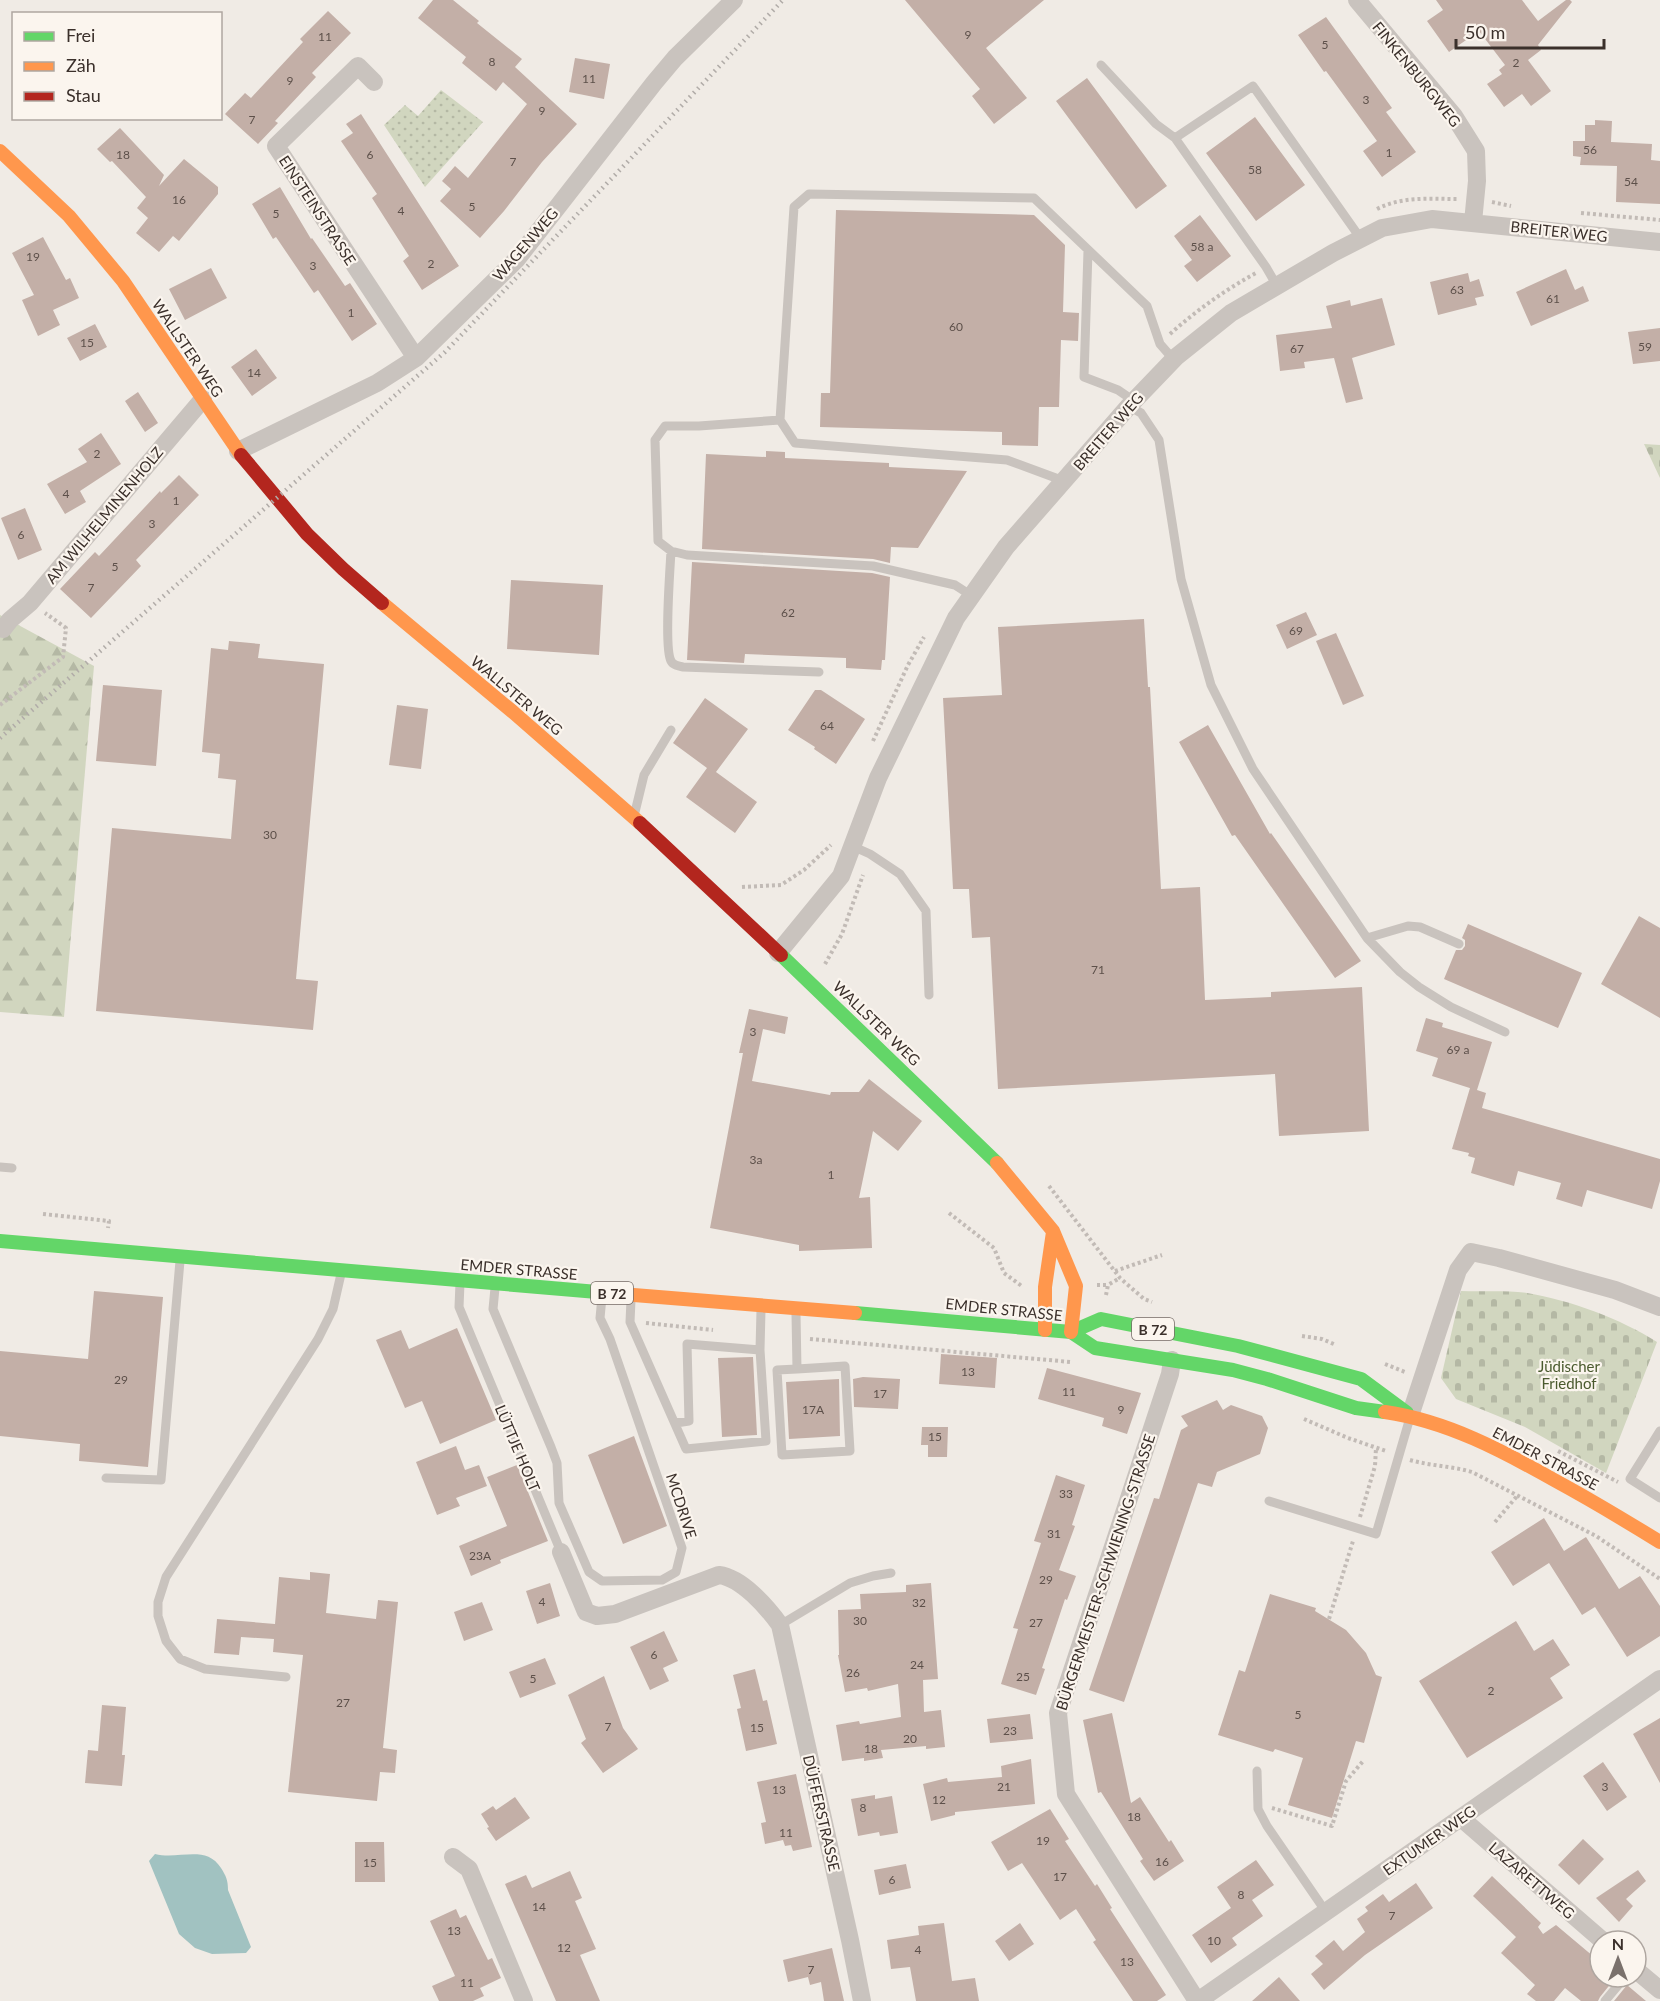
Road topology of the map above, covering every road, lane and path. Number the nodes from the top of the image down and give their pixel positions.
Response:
1 (734, 0) edge
2 (1356, 0) edge
3 (1101, 65) dead end
4 (374, 82) dead end
5 (1175, 138) junction
6 (0, 151) edge
7 (1475, 199) junction
8 (1518, 207) dead end
9 (1577, 213) dead end
10 (1660, 220) edge
11 (1473, 222) junction
12 (1350, 223) junction
13 (1361, 239) junction
14 (1660, 242) edge
15 (1088, 251) junction
16 (1266, 267) junction
17 (1277, 286) junction
18 (1160, 344) junction
19 (416, 358) junction
20 (1174, 360) junction
21 (203, 399) junction
22 (1131, 404) junction
23 (780, 420) junction
24 (238, 451) junction
25 (1064, 481) junction
26 (671, 551) junction
27 (972, 596) junction
28 (30, 603) junction
29 (929, 627) dead end
30 (3, 629) dead end
31 (819, 672) dead end
32 (0, 705) edge
33 (671, 730) dead end
34 (872, 742) dead end
35 (633, 816) junction
36 (835, 837) dead end
37 (852, 846) junction
38 (870, 854) junction
39 (738, 887) dead end
40 (1367, 938) junction
41 (1459, 944) dead end
42 (778, 953) junction
43 (825, 963) dead end
44 (929, 995) dead end
45 (1505, 1032) dead end
46 (0, 1167) edge
47 (12, 1168) dead end
48 (949, 1213) dead end
49 (1053, 1231) junction
50 (0, 1241) edge
51 (1162, 1255) dead end
52 (180, 1256) junction
53 (342, 1270) junction
54 (1115, 1271) dead end
55 (460, 1281) junction
56 (495, 1283) junction
57 (1108, 1284) dead end
58 (1076, 1286) junction
59 (1046, 1287) junction
60 (602, 1292) junction
61 (632, 1295) junction
62 (761, 1306) junction
63 (1660, 1307) edge
64 (796, 1309) junction
65 (1045, 1330) junction
66 (1071, 1332) junction
67 (760, 1350) junction
68 (1172, 1360) junction
69 (797, 1369) junction
70 (1410, 1416) junction
71 (675, 1423) junction
72 (1660, 1431) edge
73 (106, 1478) dead end
74 (1518, 1495) dead end
75 (1660, 1498) edge
76 (1269, 1501) dead end
77 (1495, 1522) dead end
78 (1658, 1535) edge
79 (561, 1552) joint
80 (891, 1573) dead end
81 (780, 1625) junction
82 (286, 1677) dead end
83 (1660, 1679) edge
84 (1364, 1760) dead end
85 (1257, 1771) dead end
86 (1257, 1804) junction
87 (1461, 1818) junction
88 (453, 1857) dead end
89 (1326, 1912) junction
90 (1589, 1929) edge
91 (1648, 1980) edge
92 (1615, 1989) edge
93 (1660, 1990) edge
94 (524, 2001) edge
95 (862, 2001) edge
96 (1198, 2001) edge
97 (1605, 2001) edge

1 - 19 street, WAGENWEG
2 - 7 street, FINKENBURGWEG
3 - 5 lane
4 - 19 street, EINSTEINSTRASSE
5 - 12 lane
5 - 16 lane
6 - 21 main road, WALLSTER WEG
7 - 8 path
7 - 11 street, FINKENBURGWEG
7 - 12 path
9 - 10 path
11 - 13 street, BREITER WEG
11 - 14 street, BREITER WEG
12 - 13 lane
13 - 17 street, BREITER WEG
15 - 18 lane
15 - 22 lane
15 - 23 lane
16 - 17 lane
16 - 18 path
17 - 20 street, BREITER WEG
18 - 20 lane
19 - 24 street, WAGENWEG
20 - 22 street, BREITER WEG
21 - 24 main road, WALLSTER WEG
21 - 28 street, AM WILHELMINENHOLZ
22 - 25 street, BREITER WEG
22 - 40 lane
23 - 25 lane
23 - 26 lane
24 - 35 main road, WALLSTER WEG
25 - 27 street, BREITER WEG
26 - 27 lane
26 - 31 lane
27 - 37 street, BREITER WEG
28 - 30 street, AM WILHELMINENHOLZ
28 - 32 path
29 - 34 path
33 - 35 lane
35 - 42 main road, WALLSTER WEG
36 - 39 path
37 - 38 lane
37 - 42 street, BREITER WEG
38 - 43 path
38 - 44 lane
40 - 41 lane
40 - 45 lane
42 - 49 main road, WALLSTER WEG
46 - 47 lane
48 - 59 path
49 - 58 main road, WALLSTER WEG
49 - 59 main road
50 - 52 main road, EMDER STRASSE / B 72
51 - 54 path
52 - 53 main road, EMDER STRASSE / B 72
52 - 73 lane
53 - 55 main road, EMDER STRASSE / B 72
53 - 82 lane
55 - 56 main road, EMDER STRASSE / B 72
55 - 79 lane, LÜTTJE HOLT
56 - 60 main road, EMDER STRASSE / B 72
56 - 60 lane, MCDRIVE
57 - 58 path
58 - 66 main road, WALLSTER WEG
59 - 65 main road
60 - 61 main road, EMDER STRASSE / B 72
61 - 62 main road, EMDER STRASSE / B 72
61 - 71 lane
62 - 64 main road, EMDER STRASSE / B 72
62 - 67 lane
63 - 70 street
64 - 65 main road, EMDER STRASSE / B 72
64 - 69 lane
65 - 66 main road, EMDER STRASSE / B 72
66 - 68 main road, EMDER STRASSE / B 72
66 - 70 main road, EMDER STRASSE / B 72
67 - 71 lane
67 - 71 lane
68 - 70 main road, EMDER STRASSE / B 72
68 - 96 street, BÜRGERMEISTER-SCHWIENING-STRASSE
69 - 69 lane
70 - 76 lane
70 - 78 main road, EMDER STRASSE / B 72
72 - 75 lane
74 - 77 path
79 - 81 street, LÜTTJE HOLT
80 - 81 lane
81 - 95 street, DÜFFERSTRASSE
83 - 87 street, EXTUMER WEG
84 - 86 path
85 - 86 lane
86 - 89 lane
87 - 89 street, EXTUMER WEG
87 - 90 street, LAZARETTWEG
88 - 94 street
89 - 96 street, EXTUMER WEG
91 - 93 street
92 - 97 lane

